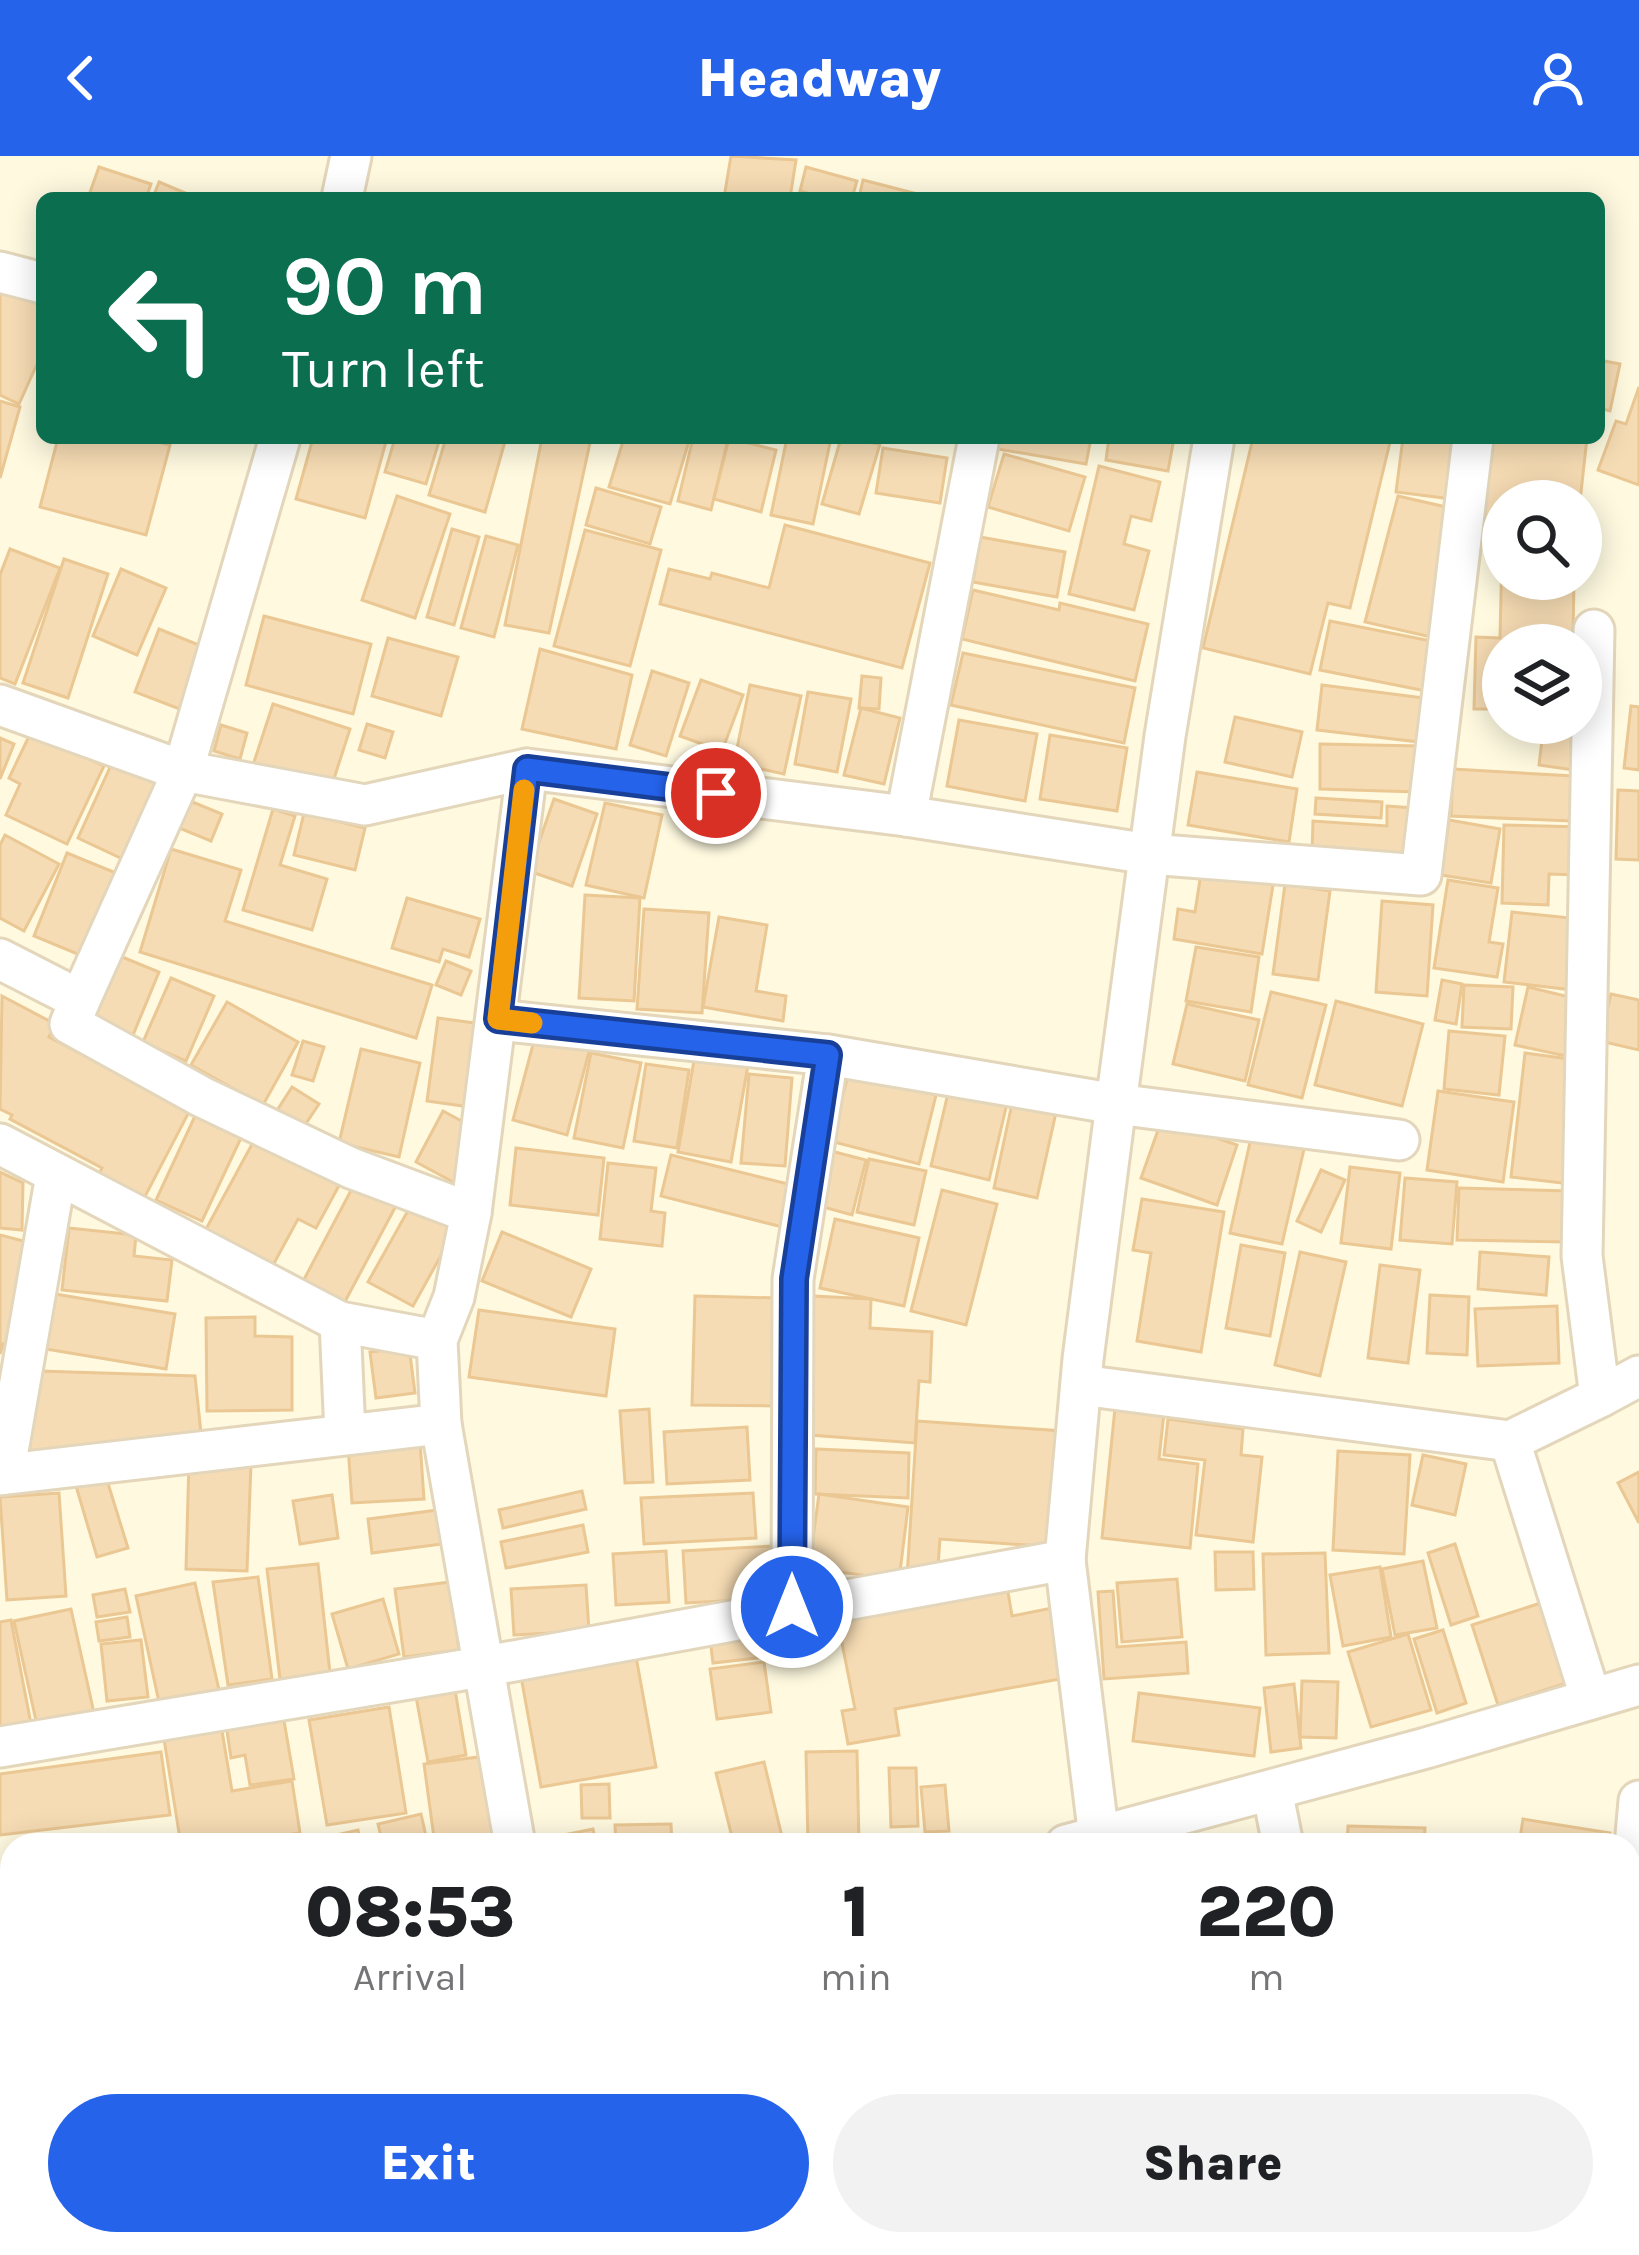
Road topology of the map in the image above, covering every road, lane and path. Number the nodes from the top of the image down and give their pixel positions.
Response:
1 (352, 156) edge
2 (343, 192) edge
3 (0, 272) edge
4 (36, 282) edge
5 (278, 444) edge
6 (972, 444) edge
7 (1213, 444) edge
8 (1472, 444) edge
9 (0, 706) edge
10 (1592, 744) edge
11 (527, 769) junction
12 (184, 771) junction
13 (906, 817) junction
14 (1149, 854) junction
15 (0, 958) edge
16 (80, 1000) junction
17 (498, 1019) junction
18 (828, 1055) junction
19 (1115, 1104) junction
20 (1399, 1140) dead end
21 (0, 1144) edge
22 (56, 1175) junction
23 (471, 1213) junction
24 (340, 1322) junction
25 (437, 1340) junction
26 (1639, 1376) edge
27 (1081, 1385) junction
28 (1600, 1397) junction
29 (441, 1424) junction
30 (345, 1434) junction
31 (1510, 1441) junction
32 (2, 1474) edge
33 (1065, 1560) junction
34 (792, 1607) junction
35 (481, 1666) junction
36 (1639, 1685) edge
37 (1592, 1699) junction
38 (0, 1747) edge
39 (1272, 1790) junction
40 (1639, 1801) edge
41 (513, 1833) edge
42 (1081, 1833) edge
43 (1115, 1833) edge
44 (1281, 1833) edge
45 (1636, 1833) edge

1 - 2 street
3 - 4 street
5 - 12 street
6 - 13 street
7 - 14 street
8 - 14 street
9 - 12 street
10 - 28 street
11 - 12 street
11 - 13 street
11 - 17 street
12 - 16 street
13 - 14 street
14 - 19 street
15 - 16 street
16 - 23 street
17 - 18 street
17 - 23 street
18 - 19 street
18 - 34 street
19 - 20 street
19 - 27 street
21 - 22 street
22 - 24 street
22 - 32 street
23 - 25 street
24 - 25 street
24 - 30 street
25 - 29 street
26 - 28 street
27 - 31 street
27 - 33 street
28 - 31 street
29 - 30 street
29 - 35 street
30 - 32 street
31 - 37 street
33 - 34 street
33 - 42 street
34 - 35 street
35 - 38 street
35 - 41 street
36 - 37 street
37 - 39 street
39 - 43 street
39 - 44 street
40 - 45 street

